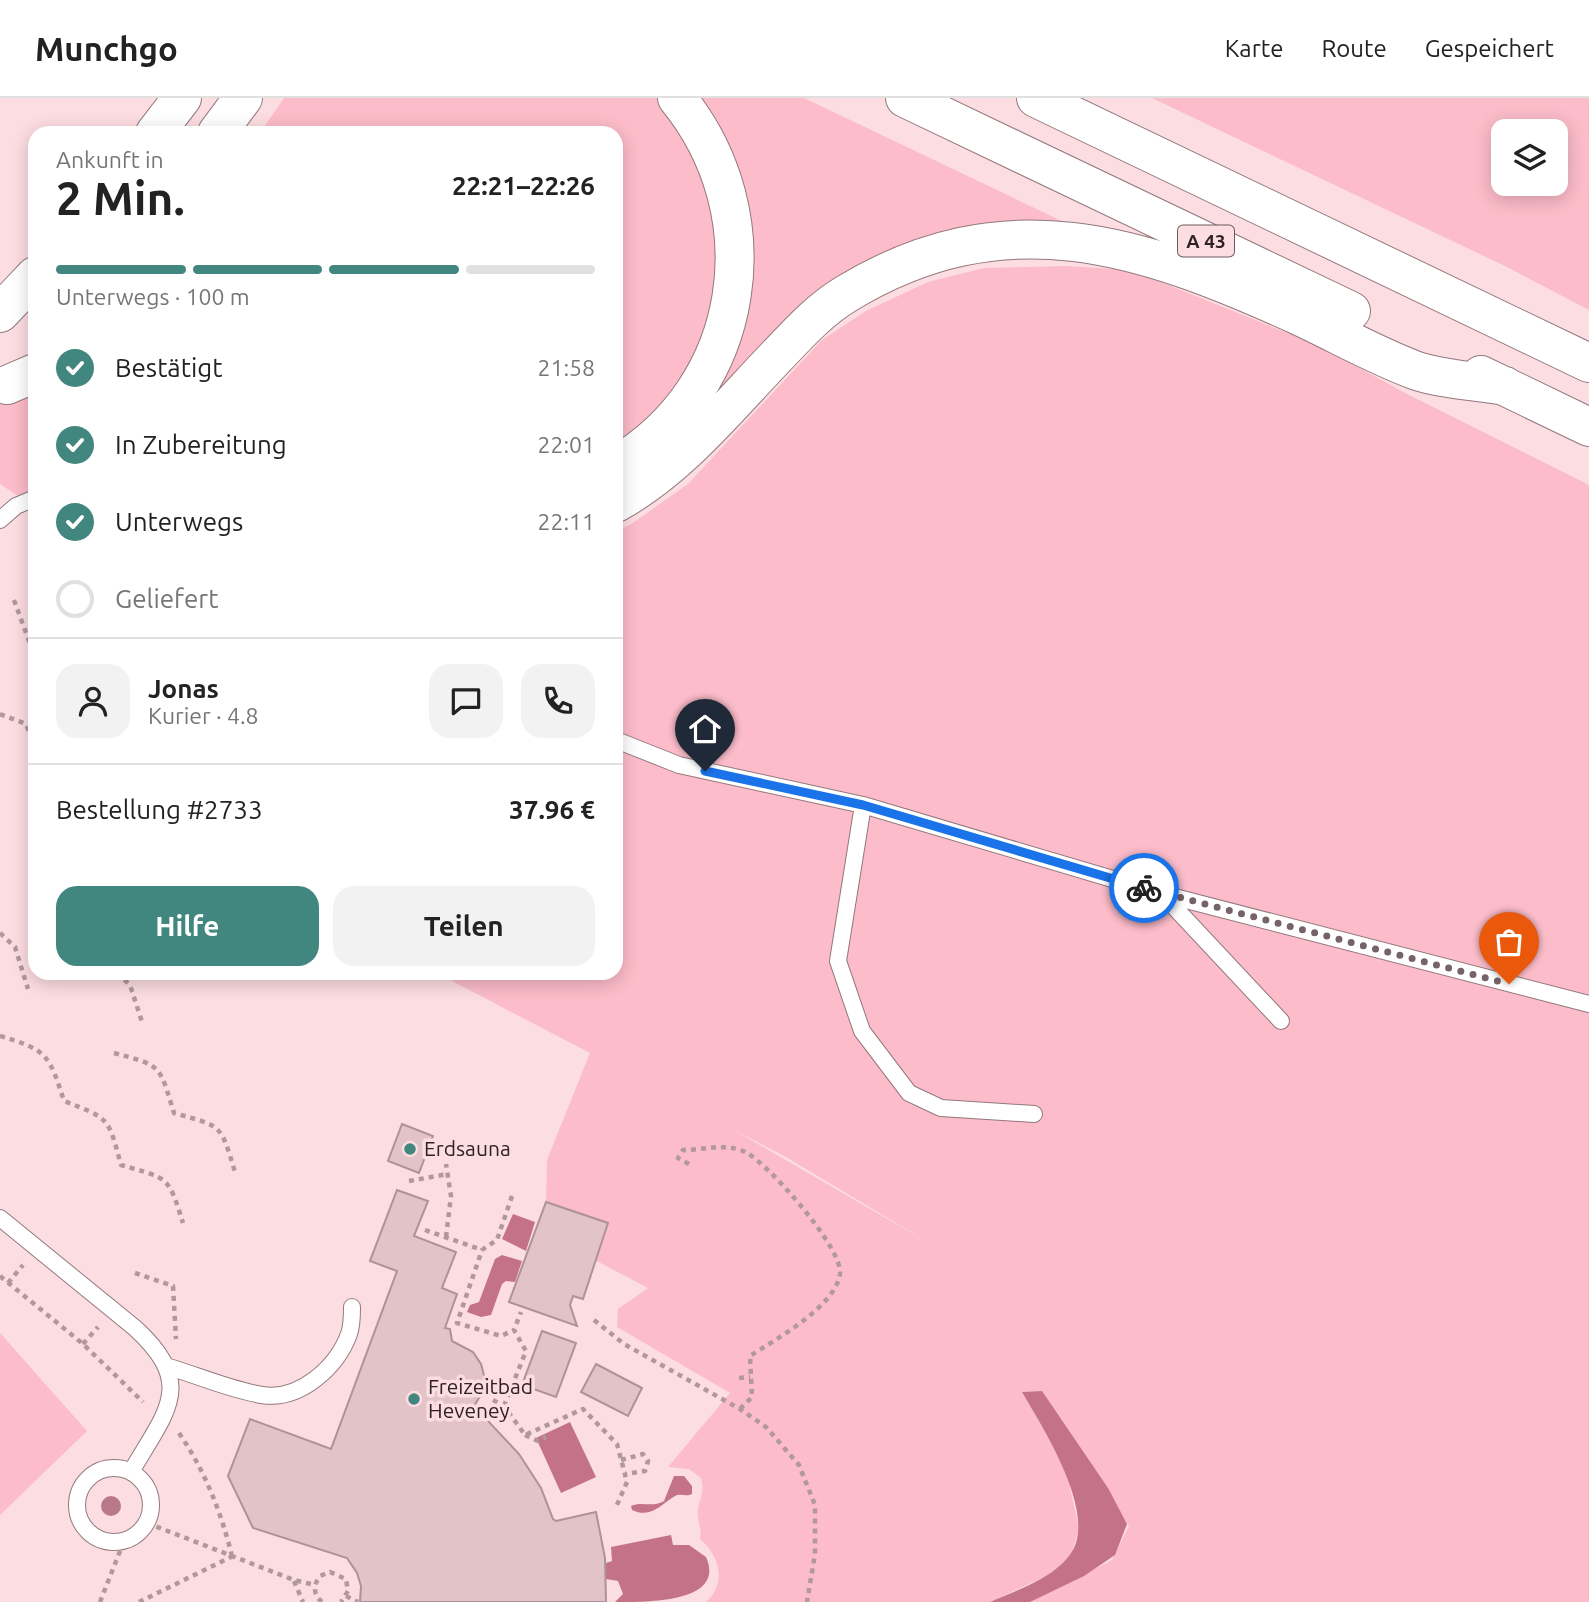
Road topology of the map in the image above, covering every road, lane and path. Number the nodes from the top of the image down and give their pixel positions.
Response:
1 (182, 98) edge
2 (243, 98) edge
3 (677, 98) edge
4 (905, 98) edge
5 (1036, 98) edge
6 (160, 126) edge
7 (222, 126) edge
8 (28, 283) edge
9 (0, 313) edge
10 (28, 363) edge
11 (1589, 363) edge
12 (14, 383) edge
13 (1505, 386) junction
14 (1589, 426) edge
15 (623, 461) edge
16 (623, 499) edge
17 (28, 501) edge
18 (0, 520) edge
19 (14, 600) dead end
20 (28, 638) edge
21 (0, 715) edge
22 (28, 729) edge
23 (623, 743) edge
24 (863, 805) junction
25 (1163, 894) junction
26 (0, 933) edge
27 (125, 980) edge
28 (28, 989) dead end
29 (1589, 1004) edge
30 (1281, 1021) dead end
31 (143, 1025) dead end
32 (0, 1036) edge
33 (114, 1053) dead end
34 (1034, 1114) dead end
35 (446, 1164) dead end
36 (689, 1164) dead end
37 (235, 1172) dead end
38 (448, 1174) junction
39 (409, 1181) dead end
40 (512, 1196) dead end
41 (0, 1218) edge
42 (183, 1223) dead end
43 (425, 1230) dead end
44 (446, 1237) junction
45 (481, 1250) junction
46 (135, 1273) dead end
47 (0, 1276) edge
48 (352, 1307) dead end
49 (520, 1312) dead end
50 (594, 1320) dead end
51 (514, 1330) junction
52 (169, 1367) junction
53 (738, 1377) dead end
54 (750, 1377) junction
55 (493, 1400) dead end
56 (504, 1406) junction
57 (740, 1409) junction
58 (162, 1419) junction
59 (525, 1435) junction
60 (546, 1437) dead end
61 (621, 1460) junction
62 (131, 1472) junction
63 (625, 1474) junction
64 (616, 1507) dead end
65 (147, 1523) junction
66 (124, 1541) junction
67 (232, 1556) junction
68 (294, 1580) junction
69 (315, 1586) junction
70 (346, 1597) junction
71 (100, 1602) edge
72 (139, 1602) edge
73 (303, 1602) edge
74 (322, 1602) edge
75 (341, 1602) edge
76 (358, 1602) edge
77 (807, 1602) edge

1 - 6 main road
2 - 7 main road
3 - 15 main road
4 - 13 main road, A 43
5 - 11 main road, A 43
8 - 9 main road
10 - 12 main road
13 - 14 main road, A 43
13 - 16 main road
17 - 18 lane
19 - 20 path
21 - 22 path
23 - 24 lane
24 - 25 lane
24 - 34 lane
25 - 29 lane
25 - 30 lane
26 - 28 path
27 - 31 path
32 - 42 path
33 - 37 path
35 - 38 path
36 - 54 path
38 - 39 path
38 - 44 path
40 - 45 path
41 - 52 lane
43 - 44 path
44 - 45 path
45 - 51 path
46 - 52 path
47 - 58 path
48 - 52 lane
49 - 51 path
50 - 57 path
51 - 56 path
52 - 58 lane
53 - 54 path
54 - 57 path
55 - 56 path
56 - 59 path
57 - 77 path
58 - 62 lane
58 - 67 path
59 - 60 path
59 - 61 path
61 - 63 path
61 - 63 path
62 - 65 lane
62 - 66 lane
63 - 64 path
65 - 66 lane
65 - 67 path
66 - 71 path
67 - 68 path
67 - 72 path
68 - 69 path
68 - 73 path
69 - 70 path
69 - 74 path
70 - 75 path
70 - 76 path

